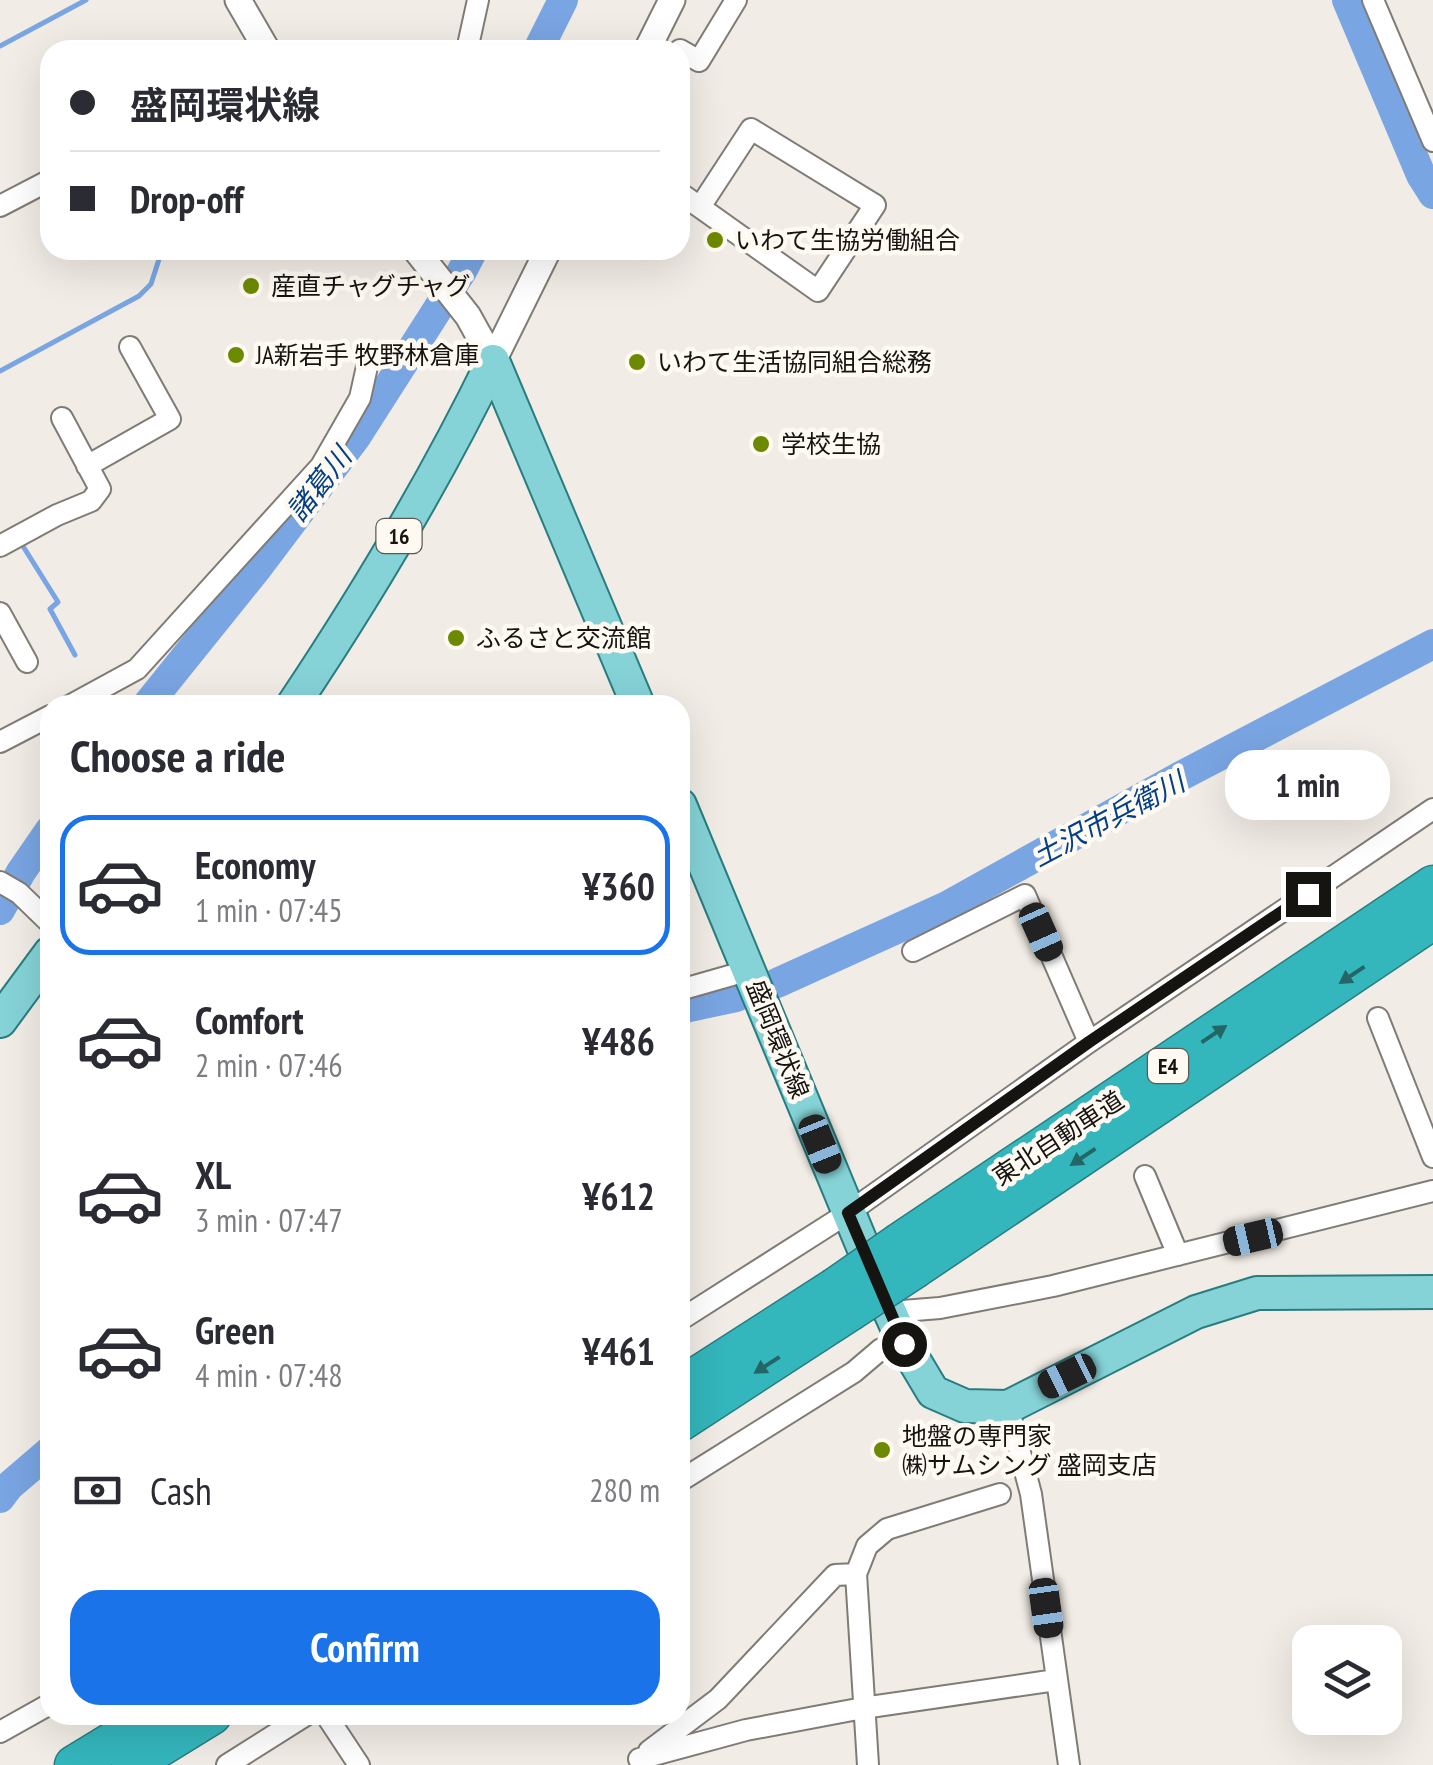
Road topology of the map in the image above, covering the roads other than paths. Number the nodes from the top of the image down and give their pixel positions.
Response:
1 (238, 0) edge
2 (478, 0) edge
3 (672, 0) edge
4 (736, 0) edge
5 (1373, 0) edge
6 (261, 40) edge
7 (468, 40) edge
8 (652, 40) edge
9 (690, 56) edge
10 (1433, 141) edge
11 (40, 185) edge
12 (690, 200) edge
13 (0, 206) edge
14 (700, 207) junction
15 (424, 260) edge
16 (543, 260) edge
17 (130, 348) dead end
18 (493, 361) junction
19 (368, 362) dead end
20 (62, 418) dead end
21 (87, 466) junction
22 (0, 546) edge
23 (0, 613) edge
24 (27, 662) dead end
25 (90, 695) edge
26 (300, 695) edge
27 (634, 695) edge
28 (40, 721) edge
29 (0, 742) edge
30 (1433, 809) edge
31 (690, 829) edge
32 (1433, 885) edge
33 (9, 888) edge
34 (40, 914) edge
35 (1433, 920) edge
36 (913, 951) dead end
37 (40, 967) edge
38 (750, 970) junction
39 (690, 987) edge
40 (1378, 1018) dead end
41 (0, 1021) edge
42 (1089, 1042) junction
43 (1433, 1158) edge
44 (1145, 1176) dead end
45 (1433, 1192) edge
46 (848, 1213) junction
47 (908, 1255) junction
48 (1178, 1255) junction
49 (1433, 1292) edge
50 (841, 1300) junction
51 (890, 1312) junction
52 (690, 1314) edge
53 (904, 1344) junction
54 (690, 1382) edge
55 (1008, 1407) junction
56 (690, 1414) edge
57 (690, 1475) edge
58 (1000, 1494) dead end
59 (856, 1574) junction
60 (1056, 1680) junction
61 (863, 1708) junction
62 (40, 1710) edge
63 (690, 1720) edge
64 (140, 1725) edge
65 (196, 1725) edge
66 (290, 1725) edge
67 (333, 1725) edge
68 (683, 1725) edge
69 (0, 1732) edge
70 (634, 1762) edge
71 (74, 1765) edge
72 (131, 1765) edge
73 (227, 1765) edge
74 (359, 1765) edge
75 (868, 1765) edge
76 (1069, 1765) edge

1 - 6 street
2 - 7 street
3 - 8 street
4 - 9 street
5 - 10 street
11 - 13 street
12 - 14 street
14 - 14 street
15 - 18 street
16 - 18 street
17 - 21 street
18 - 26 main road, 16
18 - 27 main road
19 - 25 street
20 - 21 street
21 - 22 street
23 - 24 street
28 - 29 street
30 - 42 street
31 - 38 main road, 盛岡環状線
47 -> 32 highway, 東北自動車道 / E4
33 - 34 street
35 -> 47 highway, 東北自動車道 / E4
36 - 42 street
37 - 41 main road
38 - 39 street
38 - 46 main road, 盛岡環状線
40 - 43 street
42 - 46 street
44 - 48 street
45 - 48 street
46 - 51 main road, 盛岡環状線
46 - 52 street
47 - 50 highway, 東北自動車道 / E4, bridge
48 - 51 street
49 - 55 main road
50 - 54 highway, 東北自動車道 / E4
50 -> 56 highway, 東北自動車道 / E4
51 - 53 main road, 盛岡環状線
53 - 55 main road, 盛岡環状線
53 - 57 street
55 - 60 street
58 - 59 street
59 - 61 street
59 - 63 street
60 - 61 street
60 - 76 street
61 - 70 street
61 - 75 street
62 - 69 street
64 - 71 highway
65 - 72 highway
66 - 73 street
67 - 74 street
68 - 70 street

